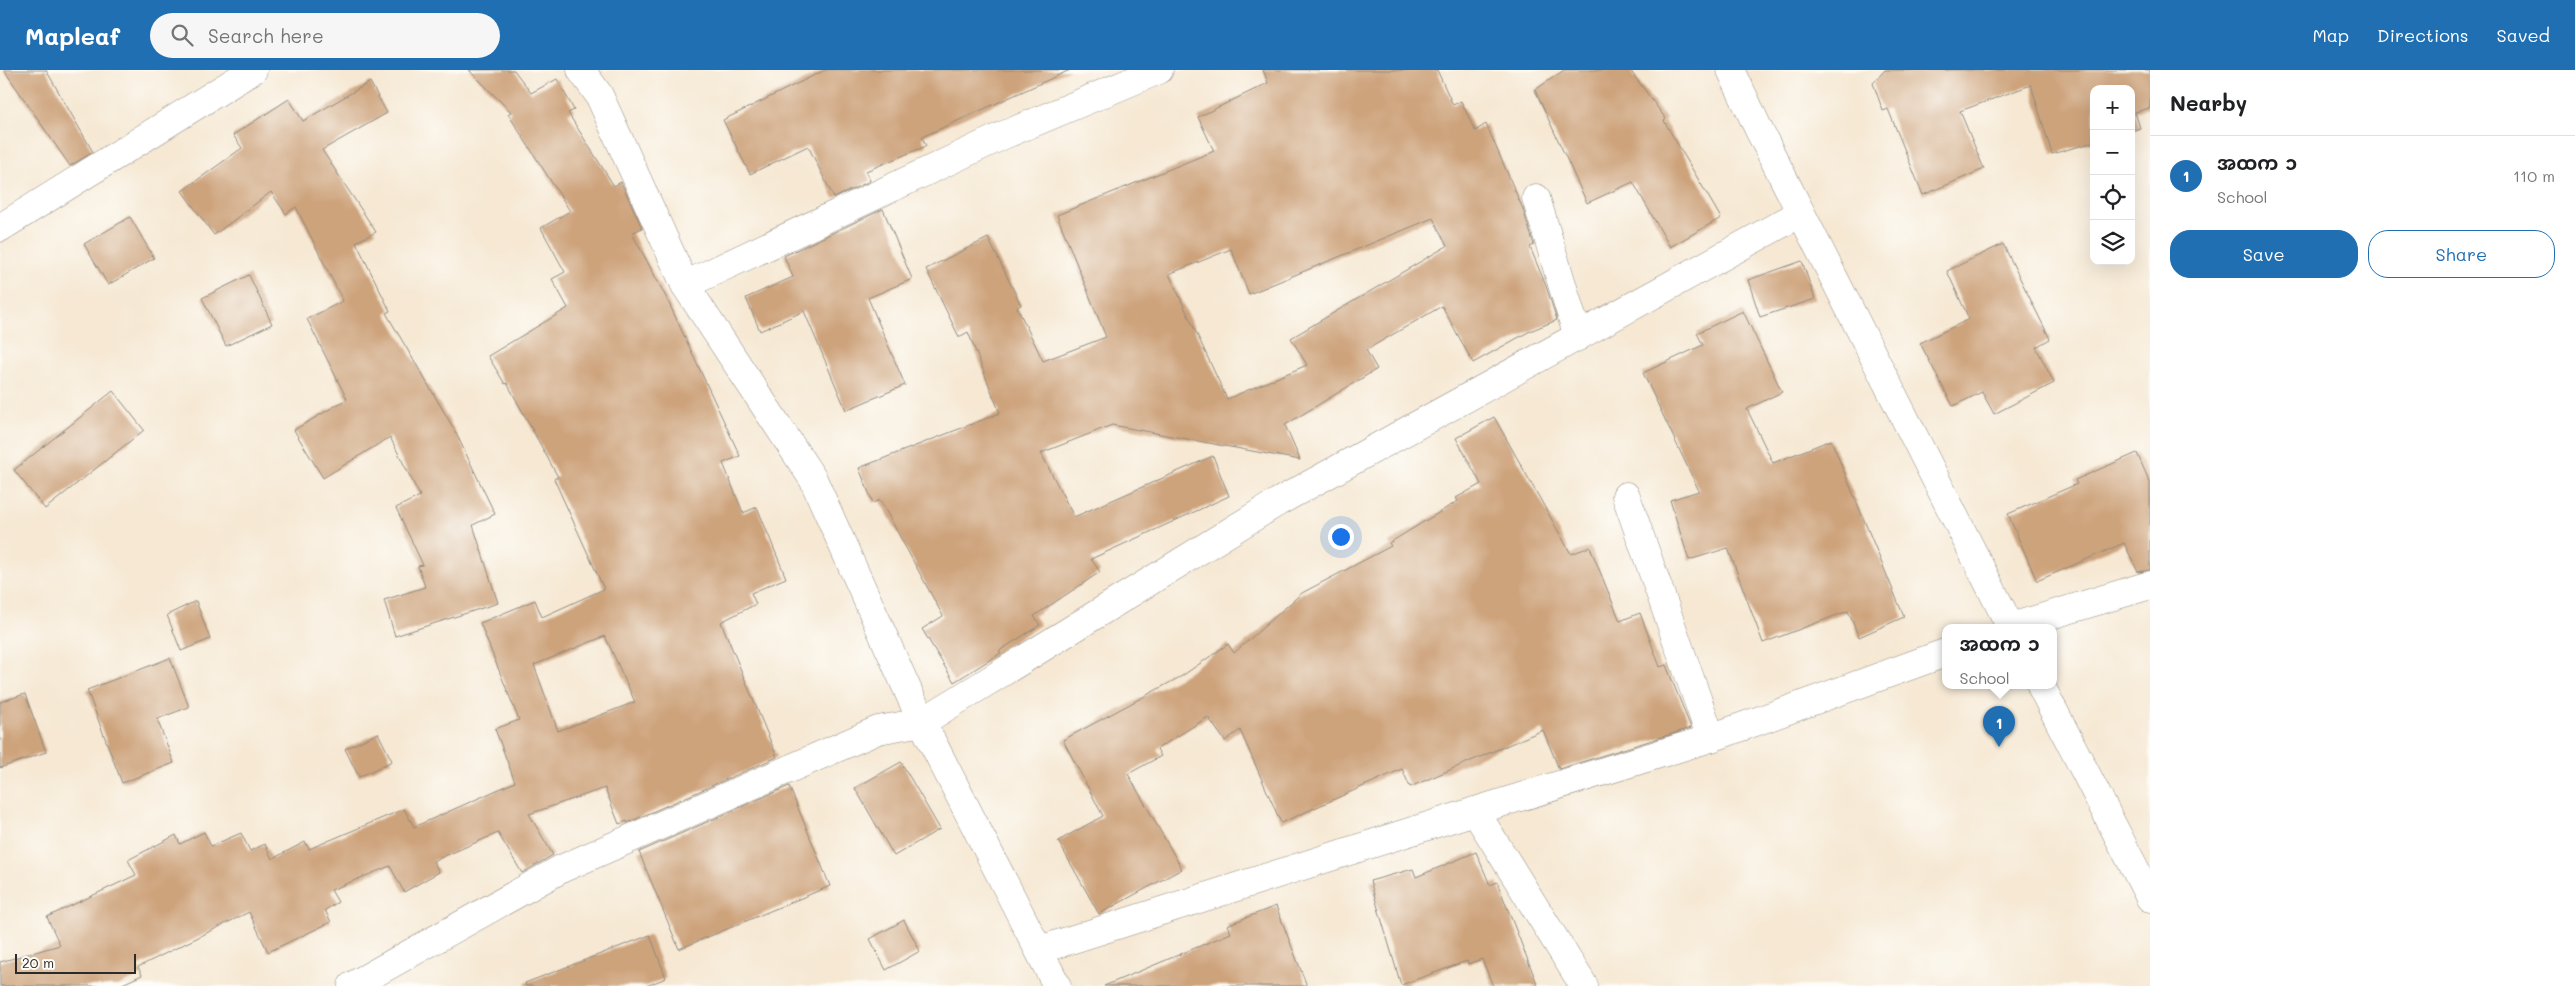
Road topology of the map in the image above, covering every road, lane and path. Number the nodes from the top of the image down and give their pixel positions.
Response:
1 (253, 70) edge
2 (581, 70) edge
3 (1159, 70) edge
4 (1731, 70) edge
5 (1536, 198) dead end
6 (1801, 213) junction
7 (0, 228) edge
8 (685, 285) junction
9 (1578, 337) junction
10 (1626, 496) dead end
11 (2150, 585) edge
12 (2008, 624) edge
13 (2023, 624) edge
14 (1942, 654) edge
15 (2042, 689) edge
16 (922, 722) junction
17 (1711, 738) junction
18 (1475, 811) junction
19 (2150, 898) edge
20 (1039, 950) junction
21 (352, 986) edge
22 (1057, 986) edge
23 (1584, 986) edge

1 - 7 street
2 - 8 street
3 - 8 street
4 - 6 street
5 - 9 street
6 - 9 street
6 - 12 street
8 - 16 street
9 - 16 street
10 - 17 street
11 - 13 street
14 - 17 street
15 - 19 street
16 - 20 street
16 - 21 street
17 - 18 street
18 - 20 street
18 - 23 street
20 - 22 street

